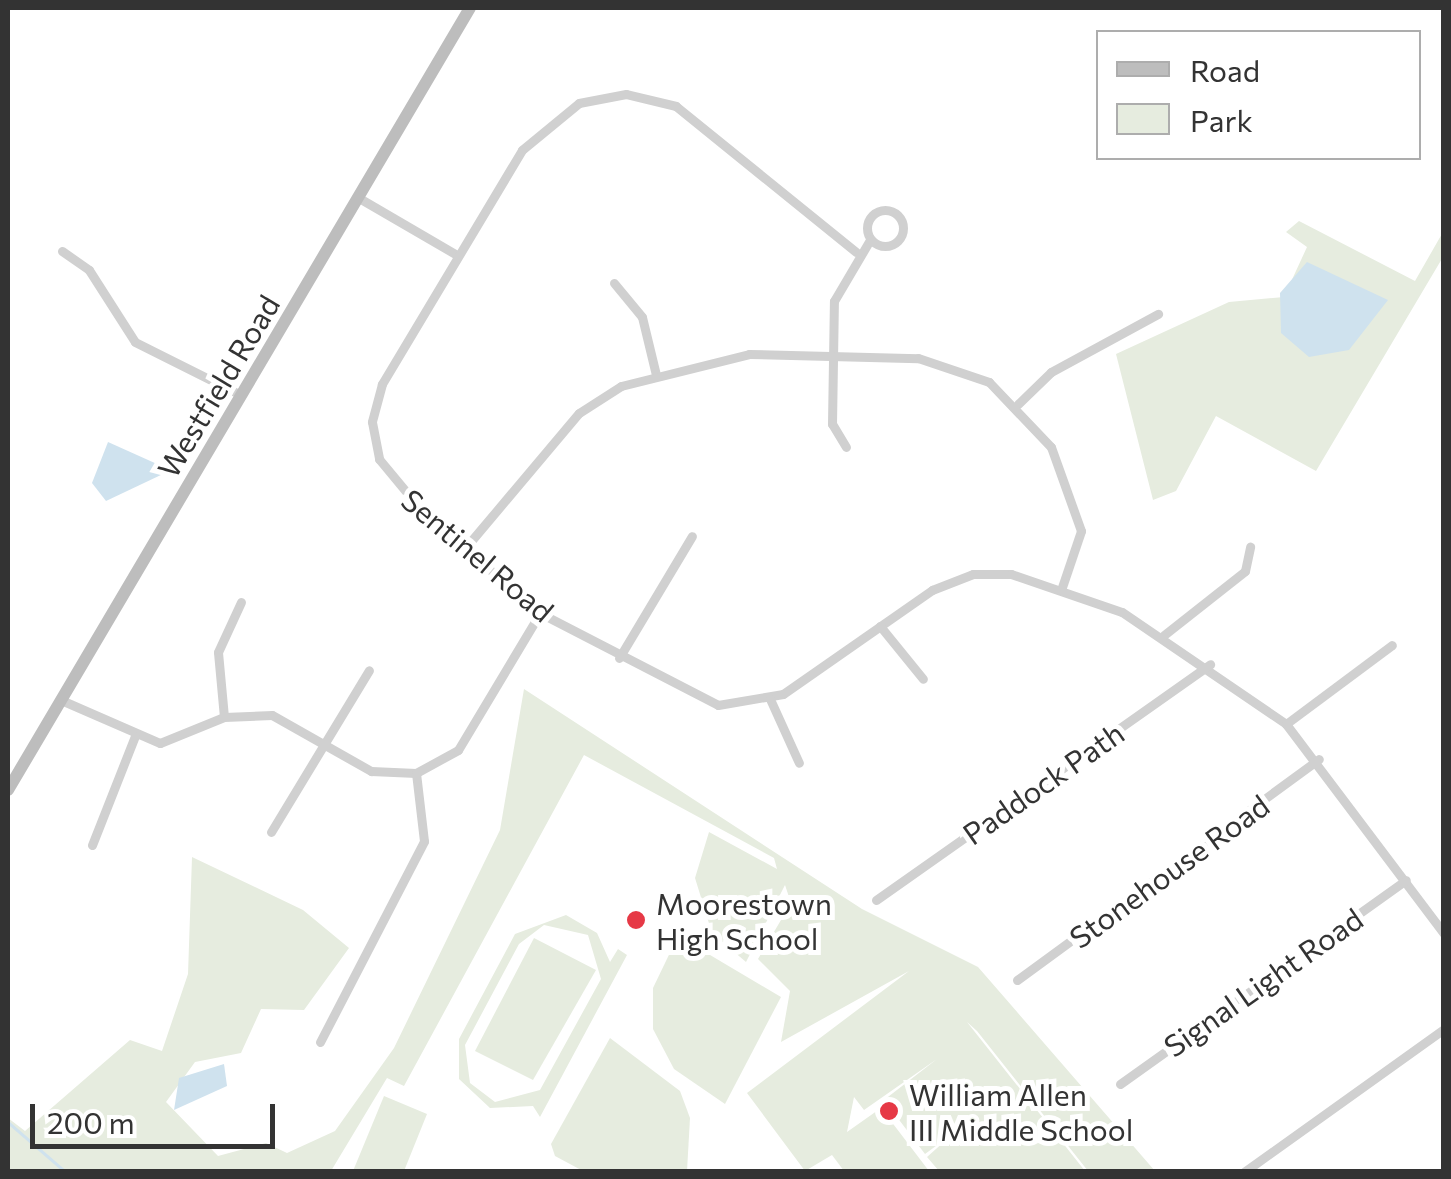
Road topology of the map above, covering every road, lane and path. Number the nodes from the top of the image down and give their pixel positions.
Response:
1 (470, 8) edge
2 (359, 198) junction
3 (870, 240) junction
4 (62, 252) dead end
5 (856, 252) junction
6 (457, 255) junction
7 (614, 283) dead end
8 (1158, 314) dead end
9 (830, 354) junction
10 (656, 376) junction
11 (241, 395) junction
12 (1018, 404) junction
13 (846, 446) dead end
14 (692, 536) dead end
15 (466, 547) junction
16 (1250, 548) dead end
17 (1062, 590) junction
18 (241, 602) dead end
19 (540, 613) junction
20 (880, 626) junction
21 (1164, 635) junction
22 (1392, 645) dead end
23 (619, 658) junction
24 (1210, 664) junction
25 (369, 670) dead end
26 (923, 679) dead end
27 (770, 699) junction
28 (61, 700) junction
29 (224, 717) junction
30 (1286, 724) junction
31 (135, 736) junction
32 (327, 748) junction
33 (1319, 759) junction
34 (799, 763) dead end
35 (416, 774) junction
36 (8, 790) edge
37 (272, 832) dead end
38 (92, 845) dead end
39 (1406, 880) junction
40 (876, 900) dead end
41 (1444, 934) edge
42 (1017, 980) dead end
43 (1444, 1029) edge
44 (320, 1042) dead end
45 (1120, 1084) dead end
46 (1244, 1172) edge

1 - 2 street, Westfield Road
2 - 6 street
2 - 11 street, Westfield Road
3 - 3 street
3 - 5 street
4 - 11 street
5 - 6 street, Sentinel Road
5 - 9 street
6 - 15 street, Sentinel Road
7 - 10 street
8 - 12 street
9 - 10 street
9 - 12 street
9 - 13 street
10 - 15 street
11 - 28 street, Westfield Road
12 - 17 street
14 - 23 street
15 - 19 street, Sentinel Road
16 - 21 street
17 - 20 street
17 - 21 street
18 - 29 street
19 - 23 street, Sentinel Road
19 - 35 street
20 - 26 street
20 - 27 street
21 - 24 street
22 - 30 street
23 - 27 street, Sentinel Road
24 - 30 street
24 - 40 street, Paddock Path
25 - 32 street
27 - 34 street
28 - 31 street
28 - 36 street, Westfield Road
29 - 31 street
29 - 32 street
30 - 33 street
31 - 38 street
32 - 35 street
32 - 37 street
33 - 39 street
33 - 42 street, Stonehouse Road
35 - 44 street
39 - 41 street
39 - 45 street, Signal Light Road
43 - 46 street

